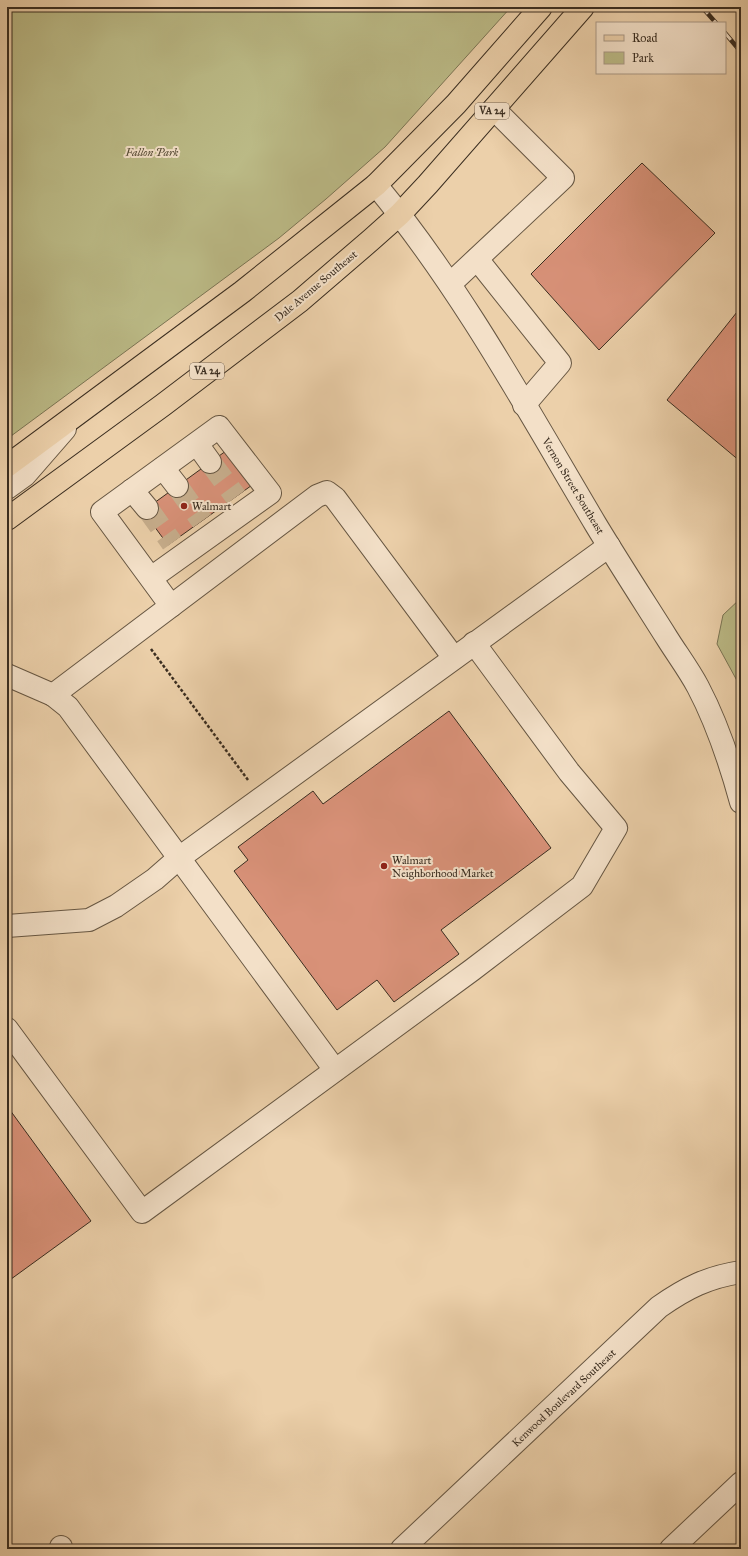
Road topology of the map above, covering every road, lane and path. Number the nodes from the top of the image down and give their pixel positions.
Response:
1 (541, 7) edge
2 (583, 7) edge
3 (494, 108) junction
4 (376, 185) junction
5 (400, 214) junction
6 (477, 259) junction
7 (450, 284) junction
8 (524, 405) junction
9 (81, 412) junction
10 (197, 444) junction
11 (210, 462) tunnel mouth
12 (7, 466) edge
13 (163, 468) junction
14 (177, 486) tunnel mouth
15 (7, 488) edge
16 (132, 490) junction
17 (246, 503) junction
18 (147, 508) tunnel mouth
19 (7, 519) edge
20 (275, 527) junction
21 (609, 546) junction
22 (151, 578) junction
23 (171, 606) junction
24 (135, 633) junction
25 (474, 643) junction
26 (454, 658) junction
27 (7, 675) edge
28 (53, 695) junction
29 (262, 798) junction
30 (741, 802) edge
31 (180, 858) junction
32 (7, 926) edge
33 (7, 1029) edge
34 (335, 1070) junction
35 (741, 1272) edge
36 (741, 1483) edge
37 (402, 1549) edge
38 (671, 1549) edge

1 - 4 main road, VA 24
2 - 3 main road, Dale Avenue Southeast / VA 24
3 - 5 main road, Dale Avenue Southeast / VA 24
3 - 6 street
4 - 5 street, Vernon Street Southeast
4 - 9 main road, VA 24
5 - 7 street, Vernon Street Southeast
5 - 19 main road, Dale Avenue Southeast / VA 24
6 - 7 street
6 - 8 street
7 - 8 street, Vernon Street Southeast
8 - 21 street, Vernon Street Southeast
9 - 12 main road, VA 24
9 - 15 street
10 - 11 street
10 - 13 street
10 - 17 street
13 - 14 street
13 - 16 street
16 - 18 street
16 - 22 street
17 - 20 street
17 - 22 street
20 - 23 street
20 - 26 street
21 - 25 street
21 - 30 street, Vernon Street Southeast
22 - 23 street
23 - 24 street
24 - 28 street
24 - 29 path
25 - 26 street
25 - 34 street
26 - 29 street
27 - 28 street
28 - 31 street
29 - 31 street
31 - 32 street
31 - 34 street
33 - 34 street
35 - 37 street, Kenwood Boulevard Southeast
36 - 38 street

